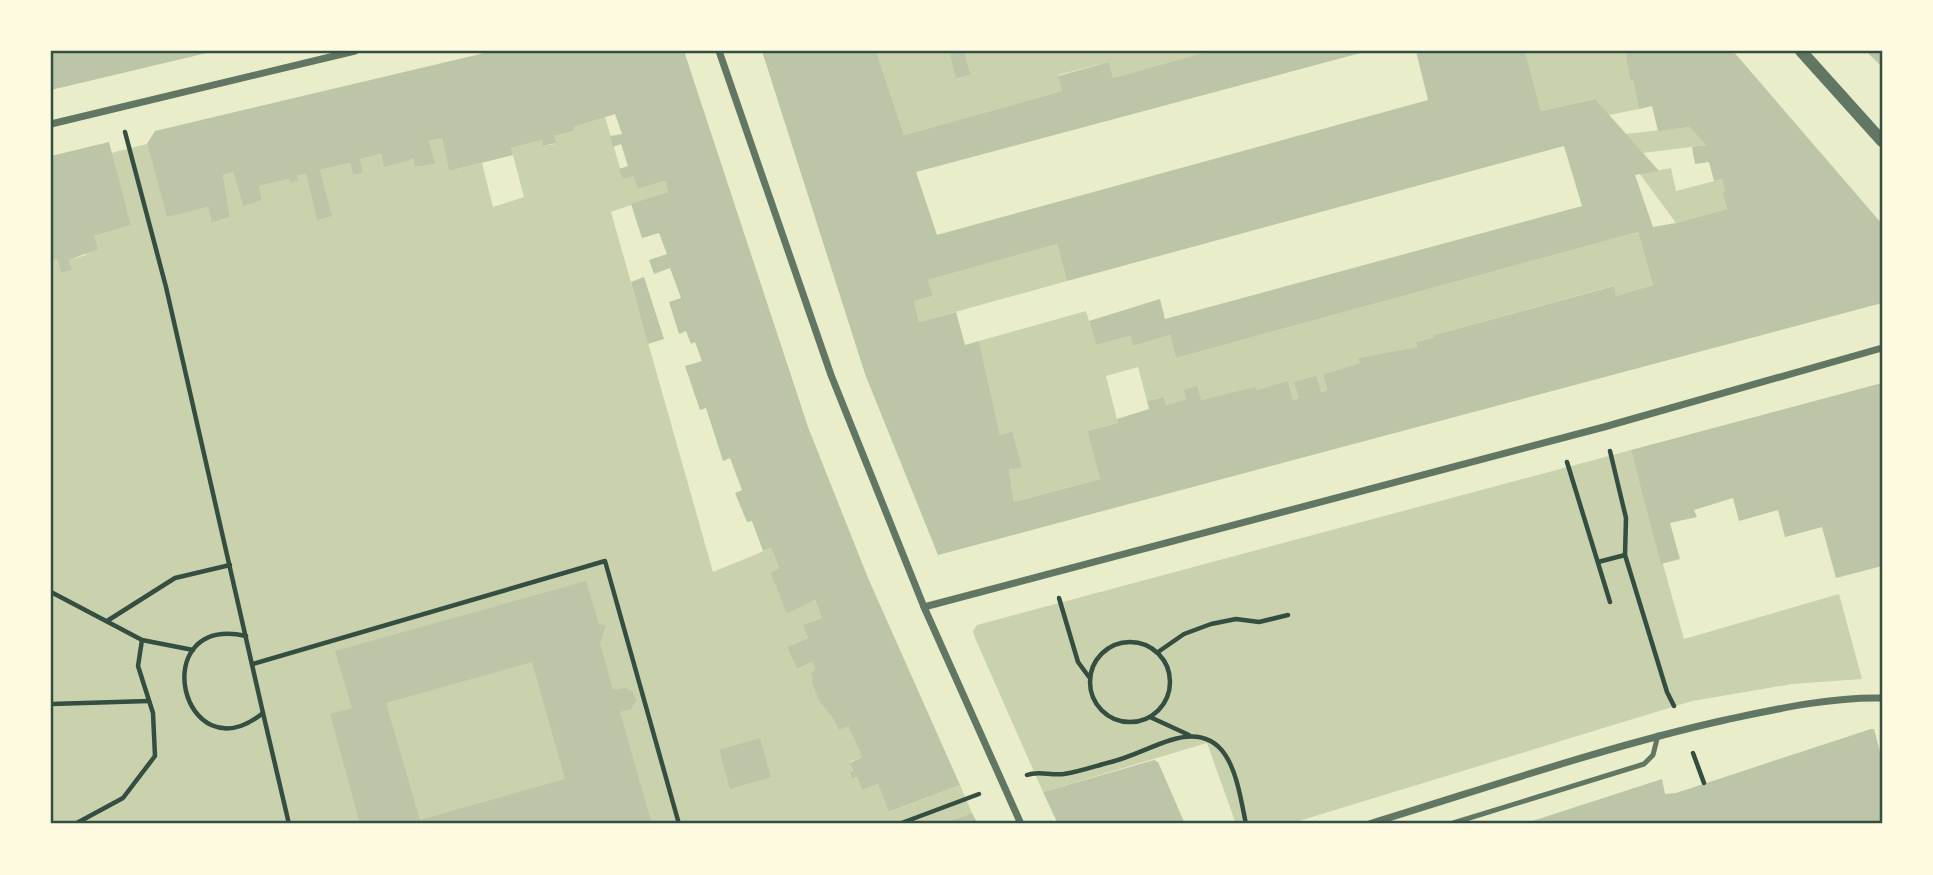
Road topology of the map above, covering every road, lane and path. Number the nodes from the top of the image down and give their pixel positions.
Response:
1 (355, 51) edge
2 (719, 51) edge
3 (1801, 51) edge
4 (120, 107) junction
5 (51, 124) edge
6 (1882, 141) edge
7 (1882, 348) edge
8 (1604, 427) junction
9 (1559, 438) junction
10 (1625, 555) junction
11 (1598, 562) junction
12 (230, 565) junction
13 (1051, 574) junction
14 (51, 592) edge
15 (1610, 602) dead end
16 (924, 607) junction
17 (1288, 615) dead end
18 (107, 622) junction
19 (246, 636) junction
20 (142, 640) junction
21 (194, 650) junction
22 (1158, 652) junction
23 (253, 664) junction
24 (1090, 678) junction
25 (1882, 698) edge
26 (149, 701) junction
27 (51, 704) edge
28 (263, 713) junction
29 (1150, 717) junction
30 (1685, 729) junction
31 (1658, 735) junction
32 (1189, 736) junction
33 (1003, 784) junction
34 (75, 824) edge
35 (289, 824) edge
36 (679, 824) edge
37 (899, 824) edge
38 (1021, 824) edge
39 (1246, 824) edge
40 (1369, 824) edge
41 (1450, 824) edge

1 - 4 street
2 - 16 street
3 - 6 street
4 - 5 street
4 - 12 path
7 - 8 street
8 - 9 street
8 - 10 path
9 - 11 path
9 - 13 street
10 - 11 path
10 - 30 path
11 - 15 path
12 - 18 path
12 - 19 path
13 - 16 street
13 - 24 path
14 - 18 path
16 - 33 street
17 - 22 path
18 - 20 path
19 - 21 path
19 - 23 path
20 - 21 path
20 - 26 path
21 - 28 path
22 - 24 path
22 - 29 path
23 - 28 path
23 - 36 path
24 - 29 path
25 - 30 street
26 - 27 path
26 - 34 path
28 - 35 path
29 - 32 path
30 - 31 street
31 - 40 street
31 - 41 lane
32 - 33 path
32 - 39 path
33 - 37 path
33 - 38 street

